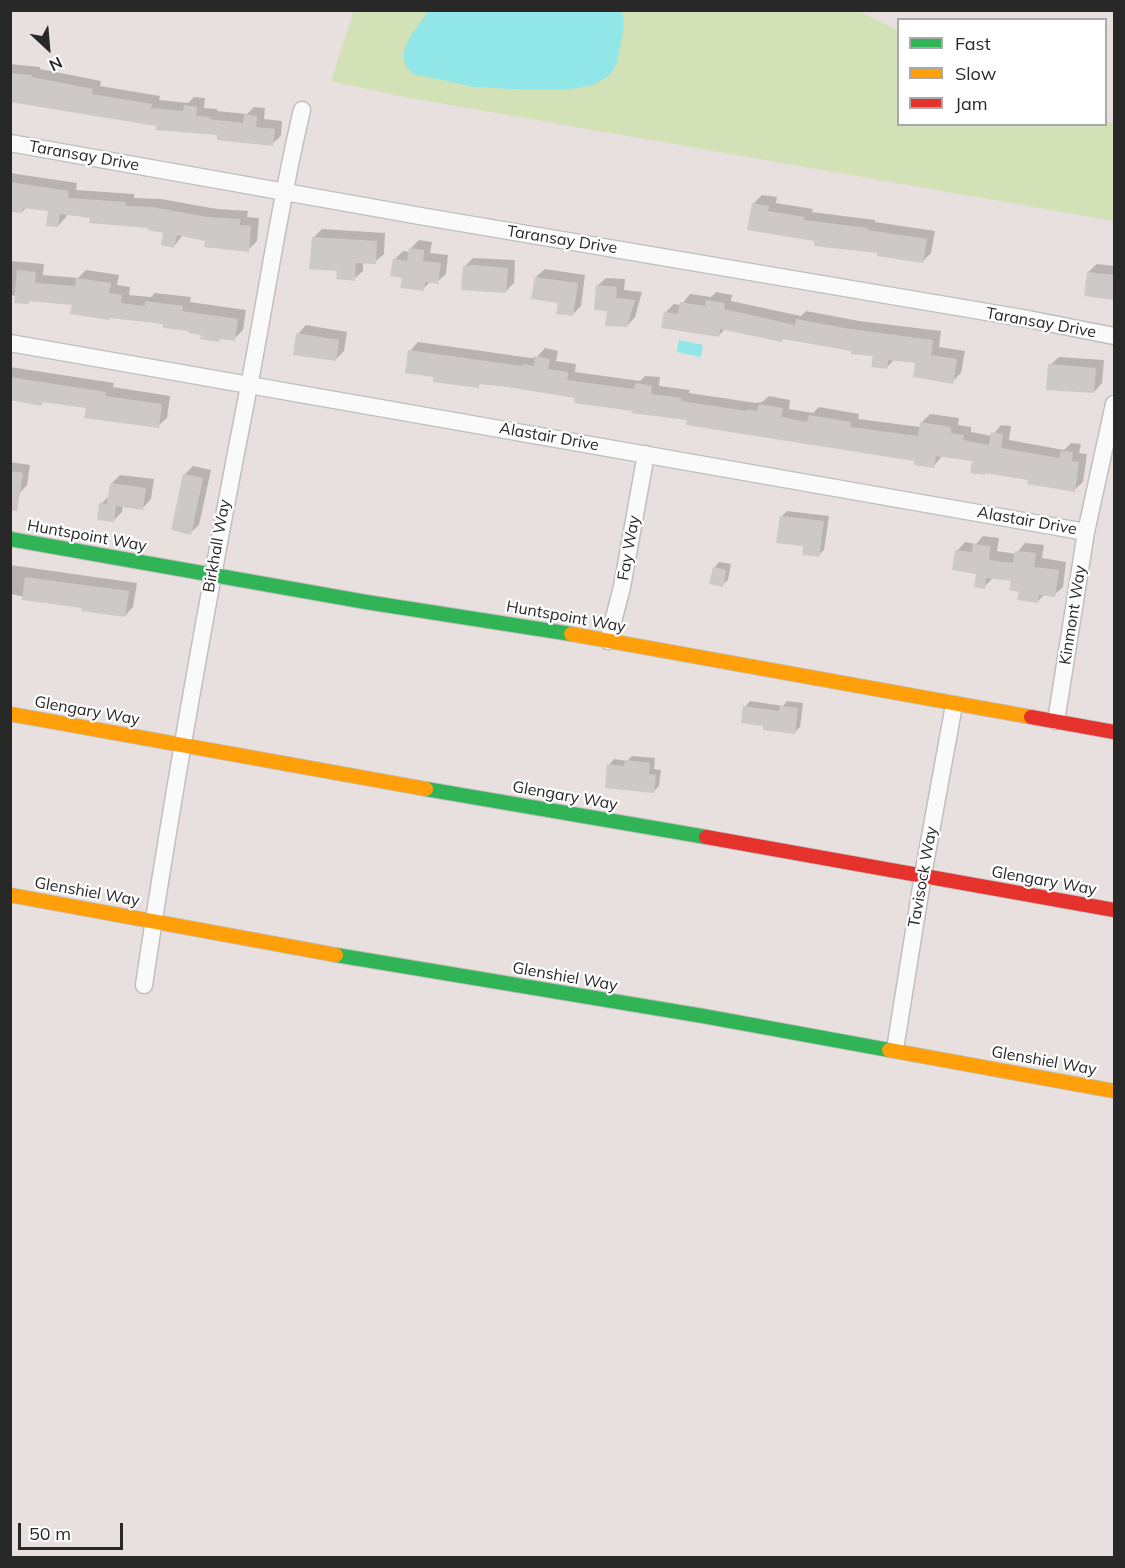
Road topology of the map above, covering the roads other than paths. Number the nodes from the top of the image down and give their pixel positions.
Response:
1 (302, 110) dead end
2 (10, 143) edge
3 (285, 192) junction
4 (1114, 336) edge
5 (10, 343) edge
6 (249, 386) junction
7 (1114, 404) edge
8 (646, 454) junction
9 (1086, 532) junction
10 (10, 539) edge
11 (212, 575) junction
12 (608, 641) junction
13 (954, 705) junction
14 (10, 714) edge
15 (1056, 721) junction
16 (1114, 732) edge
17 (183, 745) junction
18 (923, 875) junction
19 (10, 895) edge
20 (1114, 910) edge
21 (153, 920) junction
22 (144, 985) dead end
23 (895, 1049) junction
24 (1114, 1091) edge

1 - 3 street, Birkhall Way
2 - 3 street, Taransay Drive
3 - 4 street, Taransay Drive
3 - 6 street, Birkhall Way
5 - 6 street, Alastair Drive
6 - 8 street, Alastair Drive
6 - 11 street, Birkhall Way
7 - 9 street, Kinmont Way
8 - 9 street, Alastair Drive
8 - 12 street, Fay Way
9 - 15 street, Kinmont Way
10 - 11 street, Huntspoint Way
11 - 12 street, Huntspoint Way
11 - 17 street, Birkhall Way
12 - 13 street, Huntspoint Way
13 - 15 street, Huntspoint Way
13 - 18 street, Tavisock Way
14 - 17 street, Glengary Way
15 - 16 street, Huntspoint Way
17 - 18 street, Glengary Way
17 - 21 street, Birkhall Way
18 - 20 street, Glengary Way
18 - 23 street, Tavisock Way
19 - 21 street, Glenshiel Way
21 - 22 street, Birkhall Way
21 - 23 street, Glenshiel Way
23 - 24 street, Glenshiel Way

